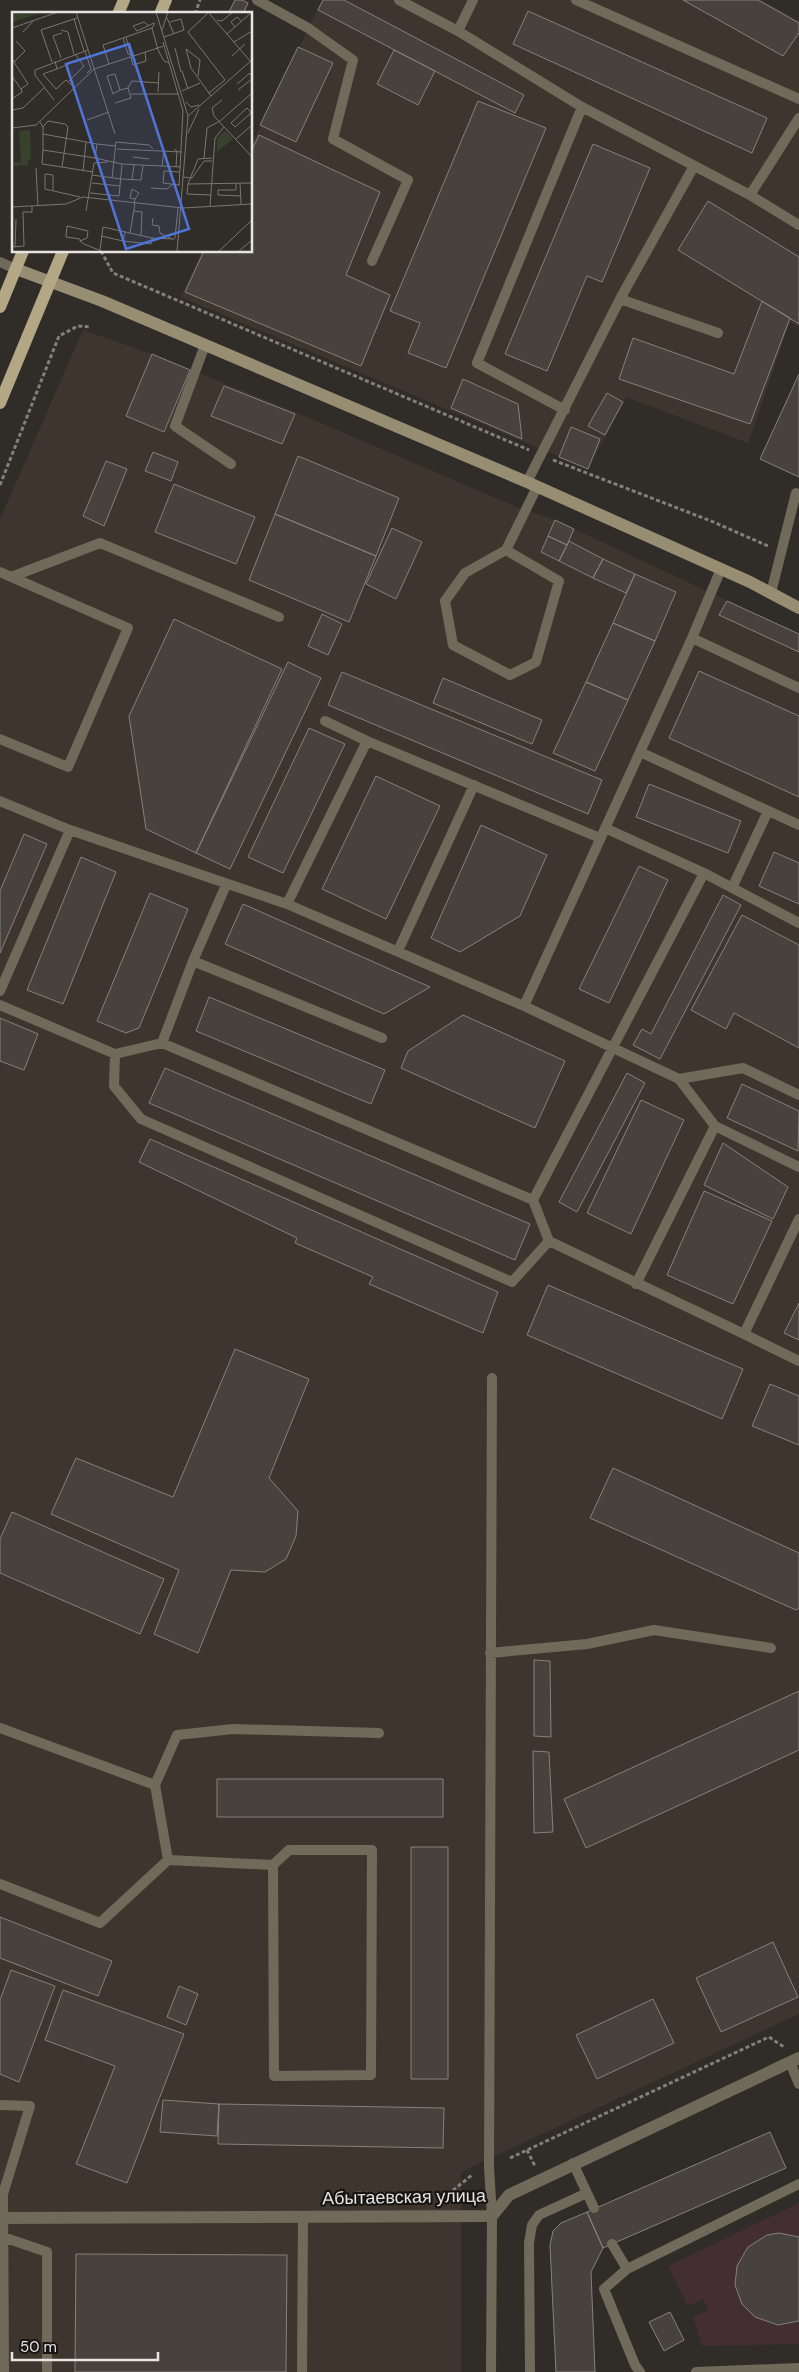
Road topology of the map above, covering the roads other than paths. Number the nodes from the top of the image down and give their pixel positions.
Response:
1 (124, 0) edge
2 (166, 0) edge
3 (257, 0) edge
4 (399, 0) edge
5 (473, 0) edge
6 (576, 0) edge
7 (119, 12) edge
8 (161, 12) edge
9 (458, 30) junction
10 (799, 99) edge
11 (582, 107) junction
12 (799, 118) edge
13 (694, 166) junction
14 (750, 195) junction
15 (799, 225) edge
16 (23, 252) edge
17 (63, 252) edge
18 (372, 261) dead end
19 (0, 262) edge
20 (16, 269) junction
21 (50, 282) junction
22 (620, 298) junction
23 (0, 307) edge
24 (718, 334) dead end
25 (205, 345) junction
26 (0, 403) edge
27 (565, 410) junction
28 (231, 464) dead end
29 (532, 485) junction
30 (796, 494) dead end
31 (506, 550) junction
32 (721, 569) junction
33 (0, 572) edge
34 (11, 577) junction
35 (771, 593) junction
36 (799, 608) edge
37 (280, 617) dead end
38 (692, 638) junction
39 (799, 688) edge
40 (326, 721) dead end
41 (0, 740) edge
42 (367, 741) junction
43 (640, 752) junction
44 (474, 785) junction
45 (0, 801) edge
46 (768, 811) junction
47 (799, 825) edge
48 (605, 828) junction
49 (70, 830) junction
50 (600, 838) junction
51 (704, 873) junction
52 (226, 885) junction
53 (732, 888) junction
54 (287, 904) junction
55 (799, 923) edge
56 (398, 951) junction
57 (193, 961) junction
58 (0, 992) edge
59 (0, 1005) edge
60 (524, 1006) junction
61 (382, 1038) dead end
62 (162, 1043) junction
63 (613, 1049) junction
64 (115, 1054) junction
65 (679, 1079) junction
66 (799, 1095) edge
67 (715, 1126) junction
68 (799, 1167) edge
69 (533, 1200) junction
70 (799, 1219) edge
71 (548, 1241) junction
72 (636, 1284) junction
73 (744, 1334) junction
74 (799, 1361) edge
75 (492, 1378) dead end
76 (771, 1648) dead end
77 (490, 1653) junction
78 (0, 1728) edge
79 (379, 1733) dead end
80 (155, 1785) junction
81 (168, 1860) junction
82 (273, 1865) junction
83 (0, 1884) edge
84 (794, 2060) edge
85 (799, 2084) edge
86 (0, 2105) edge
87 (573, 2163) junction
88 (799, 2184) edge
89 (587, 2193) junction
90 (594, 2208) dead end
91 (303, 2216) junction
92 (492, 2216) junction
93 (1, 2218) edge
94 (3, 2237) junction
95 (612, 2244) dead end
96 (627, 2269) junction
97 (799, 2368) edge
98 (4, 2372) edge
99 (47, 2372) edge
100 (302, 2372) edge
101 (491, 2372) edge
102 (530, 2372) edge
103 (640, 2372) edge
104 (696, 2372) edge

1 - 7 main road
2 - 8 main road
3 - 18 lane
4 - 9 lane
5 - 9 lane
6 - 10 lane
9 - 11 lane
11 - 13 lane
11 - 27 lane
12 - 14 lane
13 - 14 lane
13 - 22 lane
14 - 15 lane
16 - 20 main road
17 - 21 main road
19 - 20 lane
20 - 21 street
20 - 23 main road
21 - 25 street
21 - 26 main road
22 - 24 lane
22 - 27 lane
25 - 28 lane
25 - 29 street
27 - 29 lane
29 - 31 lane
29 - 32 street
30 - 35 lane
31 - 31 lane
32 - 35 street
32 - 38 lane
33 - 34 lane
34 - 37 lane
34 - 41 lane
35 - 36 street
38 - 39 lane
38 - 43 lane
40 - 42 lane
42 - 44 lane
42 - 54 lane
43 - 46 lane
43 - 48 lane
44 - 50 lane
44 - 56 lane
45 - 49 lane
46 - 47 lane
46 - 53 lane
48 - 50 lane
48 - 51 lane
49 - 52 lane
49 - 58 lane
50 - 60 lane
51 - 53 lane
51 - 63 lane
52 - 54 lane
52 - 57 lane
53 - 55 lane
54 - 56 lane
56 - 60 lane
57 - 61 lane
57 - 62 lane
59 - 64 lane
60 - 63 lane
62 - 64 lane
62 - 69 lane
63 - 65 lane
63 - 69 lane
64 - 71 lane
65 - 66 lane
65 - 67 lane
67 - 68 lane
67 - 72 lane
69 - 71 lane
70 - 73 lane
71 - 72 lane
72 - 73 lane
73 - 74 lane
75 - 77 lane
76 - 77 lane
77 - 92 lane
78 - 80 lane
79 - 80 lane
80 - 81 lane
81 - 82 lane
81 - 83 lane
82 - 82 lane
84 - 85 lane
84 - 87 street, Абытаевская улица
86 - 93 lane
87 - 89 lane
87 - 92 street, Абытаевская улица
88 - 96 lane
89 - 90 lane
89 - 102 lane
91 - 92 street, Абытаевская улица
91 - 93 street, Абытаевская улица
91 - 100 lane
92 - 101 lane
93 - 94 lane
94 - 98 lane
94 - 99 lane
95 - 96 lane
96 - 103 lane
97 - 104 lane

